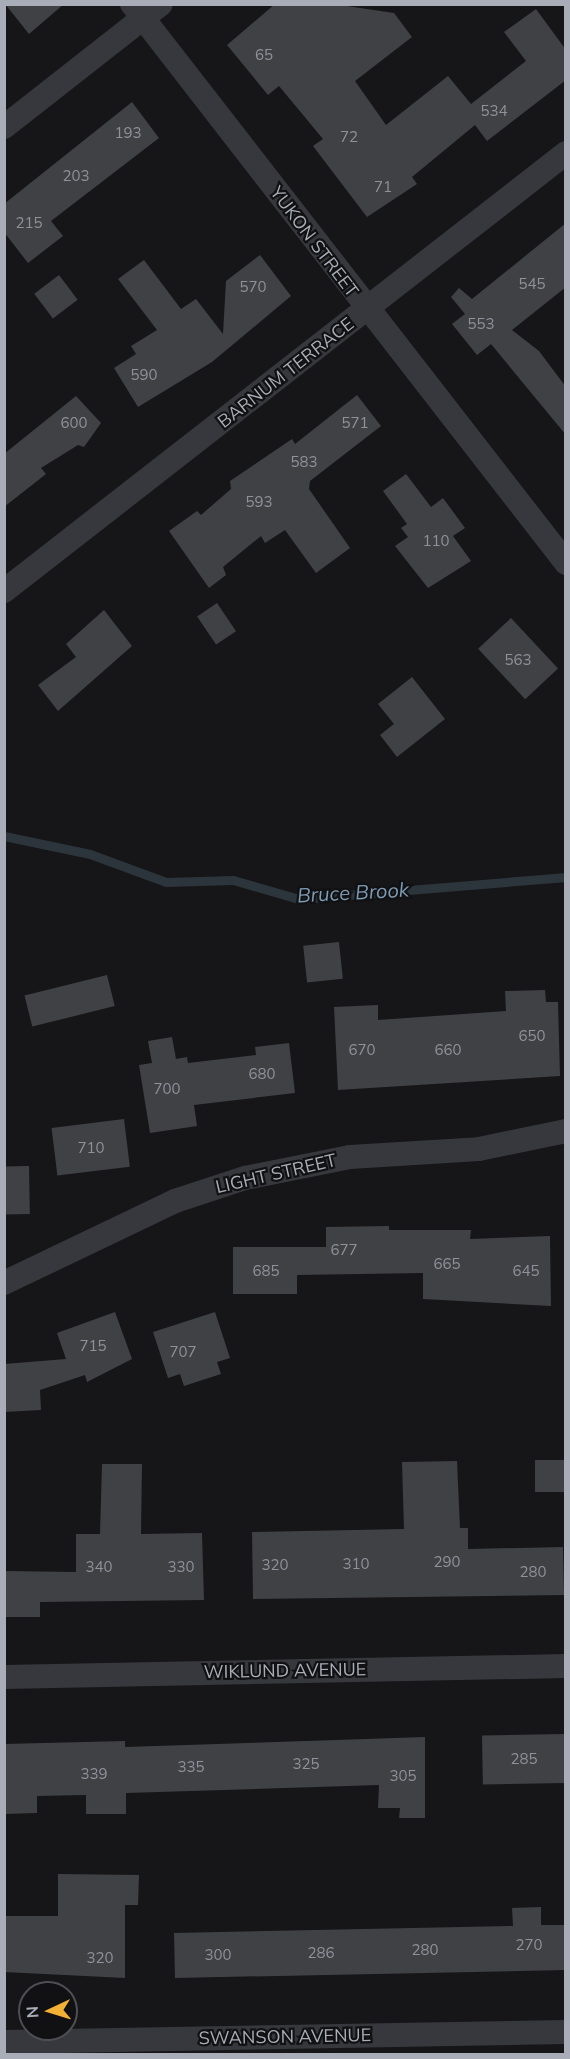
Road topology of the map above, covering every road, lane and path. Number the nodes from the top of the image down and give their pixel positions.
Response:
1 (145, 9) edge
2 (4, 127) edge
3 (566, 153) edge
4 (367, 311) junction
5 (566, 563) edge
6 (4, 591) edge
7 (566, 1131) edge
8 (4, 1282) edge
9 (566, 1666) edge
10 (4, 1677) edge
11 (566, 2032) edge
12 (4, 2042) edge

1 - 2 street
1 - 4 street, YUKON STREET
3 - 4 street, BARNUM TERRACE
4 - 5 street, YUKON STREET
4 - 6 street, BARNUM TERRACE
7 - 8 street, LIGHT STREET
9 - 10 street, WIKLUND AVENUE
11 - 12 street, SWANSON AVENUE

